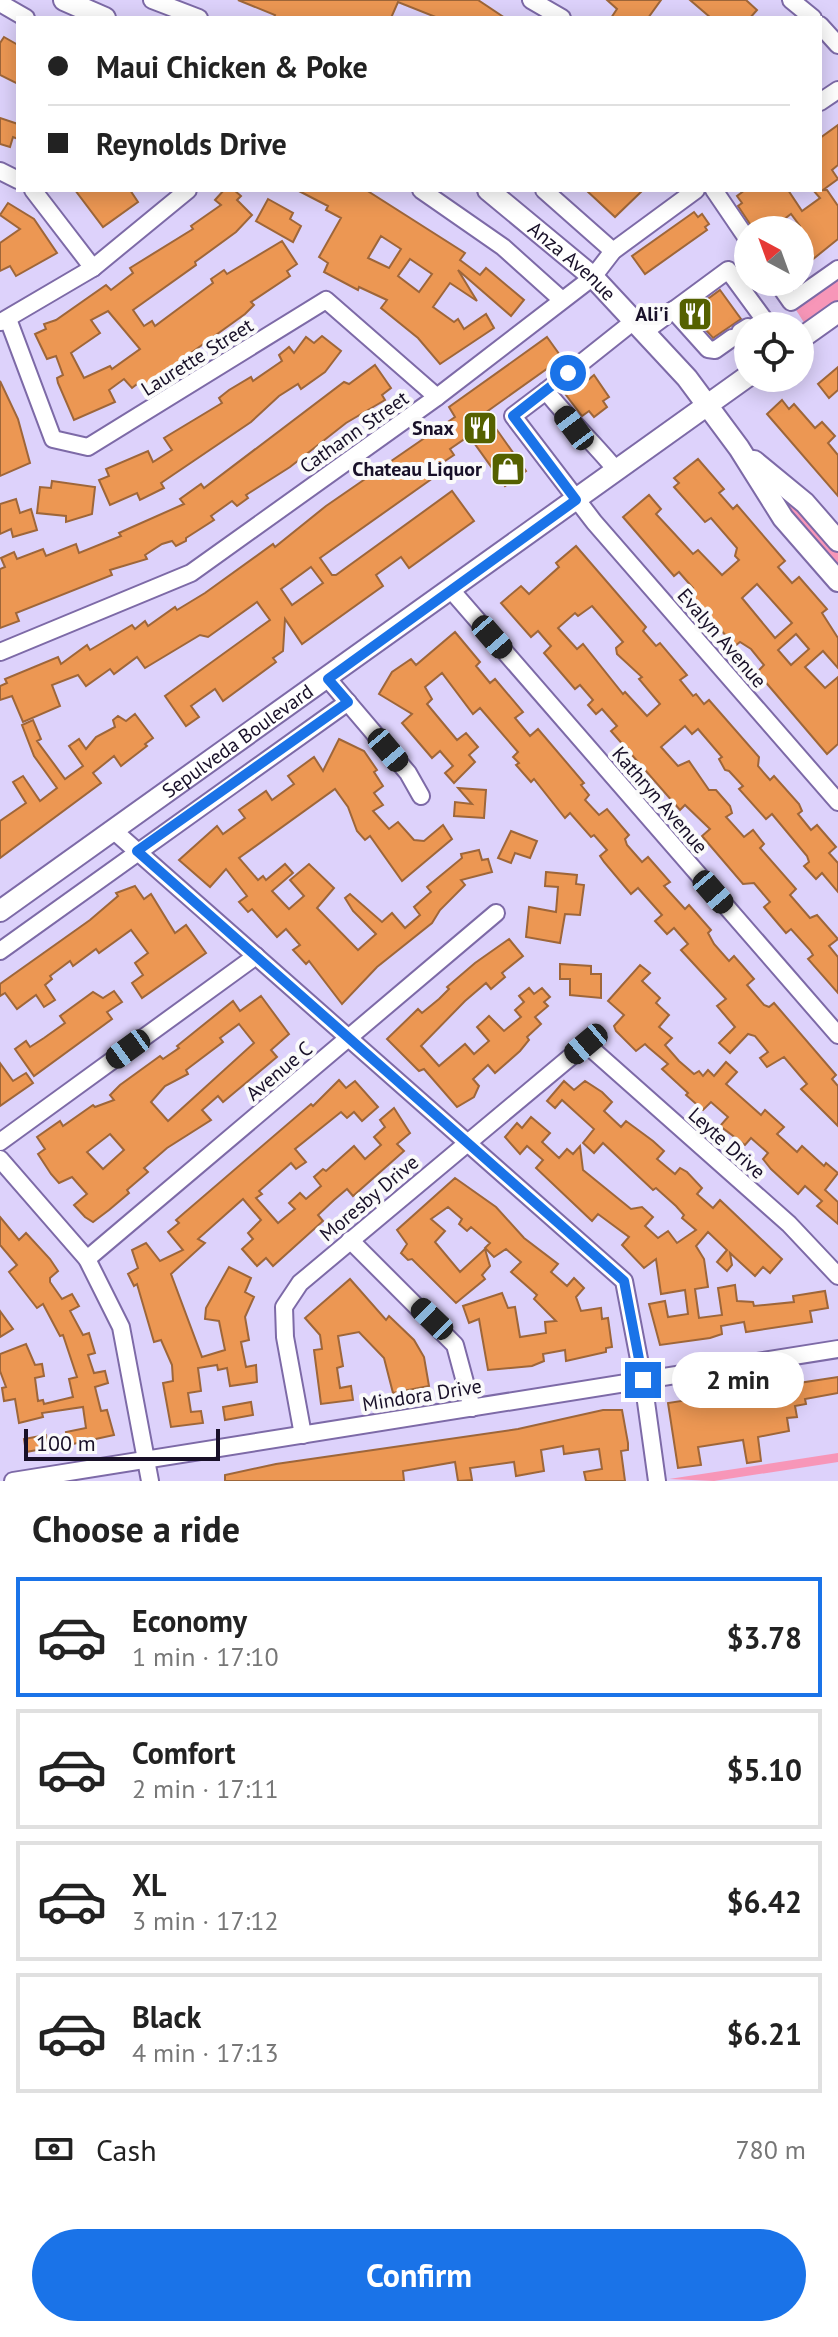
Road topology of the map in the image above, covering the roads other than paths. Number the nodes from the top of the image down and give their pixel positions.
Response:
1 (64, 0) edge
2 (152, 0) edge
3 (531, 0) edge
4 (791, 0) edge
5 (0, 3) edge
6 (23, 16) edge
7 (100, 16) edge
8 (194, 16) edge
9 (559, 16) edge
10 (811, 16) edge
11 (822, 27) edge
12 (838, 45) edge
13 (35, 192) edge
14 (186, 192) edge
15 (424, 192) edge
16 (490, 192) edge
17 (546, 192) edge
18 (693, 192) edge
19 (715, 192) edge
20 (734, 219) edge
21 (613, 251) junction
22 (93, 268) junction
23 (838, 269) edge
24 (593, 277) junction
25 (814, 286) edge
26 (562, 300) junction
27 (673, 310) junction
28 (744, 312) edge
29 (838, 312) edge
30 (4, 321) edge
31 (639, 326) junction
32 (814, 329) edge
33 (734, 338) edge
34 (734, 386) edge
35 (546, 391) junction
36 (437, 397) junction
37 (707, 405) junction
38 (739, 448) junction
39 (617, 471) junction
40 (576, 500) junction
41 (838, 541) edge
42 (838, 581) edge
43 (452, 591) junction
44 (0, 652) edge
45 (328, 679) junction
46 (348, 702) junction
47 (421, 796) dead end
48 (838, 802) edge
49 (113, 830) junction
50 (137, 851) junction
51 (0, 911) edge
52 (496, 913) dead end
53 (0, 951) edge
54 (256, 956) junction
55 (837, 1031) edge
56 (349, 1038) junction
57 (586, 1044) joint
58 (0, 1142) edge
59 (467, 1143) junction
60 (0, 1159) edge
61 (350, 1240) junction
62 (87, 1259) junction
63 (838, 1276) edge
64 (838, 1349) edge
65 (643, 1380) junction
66 (472, 1408) junction
67 (303, 1435) junction
68 (146, 1460) junction
69 (13, 1481) edge
70 (150, 1481) edge
71 (657, 1481) edge

1 - 7 main road
2 - 8 street
3 - 9 street
4 - 10 street
5 - 6 street
11 - 12 street
13 - 22 street
14 - 22 street
15 - 26 street, Anza Avenue
16 - 24 main road, Anza Avenue
17 - 21 street, Anza Avenue
18 - 21 street, Cathann Street
19 - 20 street
21 - 24 street, Cathann Street
22 - 30 street
23 - 25 street
24 - 26 street, Cathann Street
24 - 31 main road, Anza Avenue
26 - 36 street, Cathann Street
27 - 28 street
27 - 31 street
27 - 33 street
29 - 32 main road
30 - 36 street, Laurette Street
31 - 35 street
31 - 37 main road, Anza Avenue
34 - 37 main road, Sepulveda Boulevard
35 - 39 street
35 - 40 street, Evalyn Avenue
36 - 44 street, Cathann Street
37 - 38 main road, Anza Avenue
37 - 39 main road, Sepulveda Boulevard
38 - 41 main road, Anza Avenue
38 - 42 main road, Anza Avenue
39 - 40 main road, Sepulveda Boulevard
40 - 43 main road, Sepulveda Boulevard
40 - 48 street, Evalyn Avenue
43 - 45 main road, Sepulveda Boulevard
43 - 55 street, Kathryn Avenue
45 - 46 street
45 - 49 main road, Sepulveda Boulevard
46 - 47 street
46 - 50 street
49 - 50 street
49 - 51 main road, Sepulveda Boulevard
50 - 53 street
50 - 54 street
52 - 56 street, Avenue C
54 - 56 street
54 - 58 street
56 - 59 street
56 - 62 street, Avenue C
57 - 59 street, Moresby Drive
57 - 63 street, Leyte Drive
59 - 61 street, Moresby Drive
59 - 65 street
60 - 62 street
61 - 66 street
61 - 67 street, Moresby Drive
62 - 68 street
64 - 65 street, Mindora Drive
65 - 66 street, Mindora Drive
65 - 71 street
66 - 67 street, Mindora Drive
67 - 68 street, Mindora Drive
68 - 69 street, Mindora Drive
68 - 70 street

